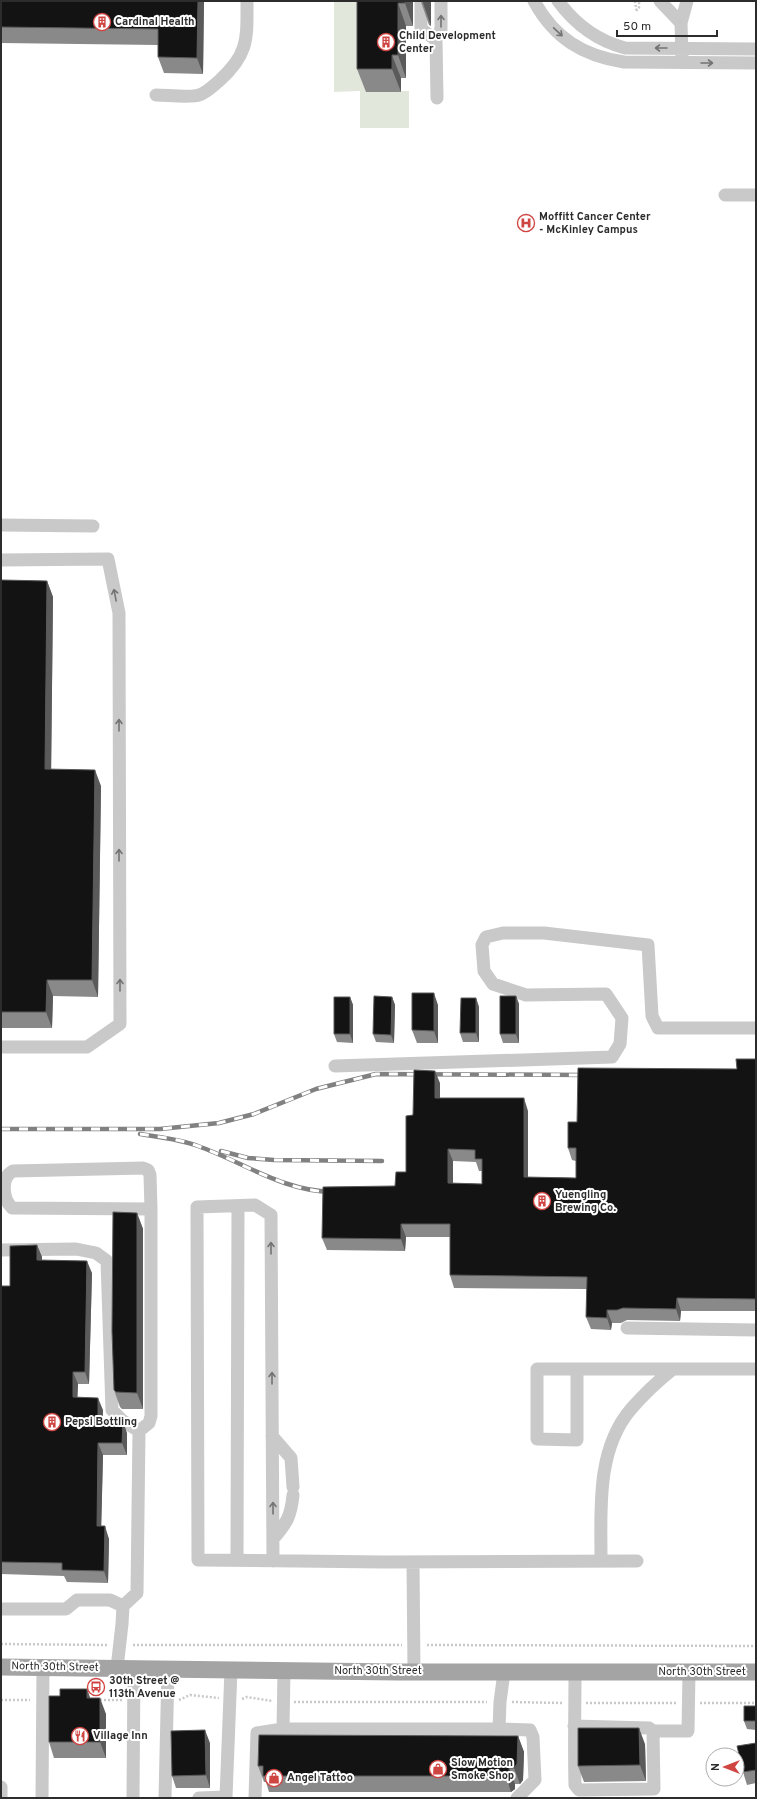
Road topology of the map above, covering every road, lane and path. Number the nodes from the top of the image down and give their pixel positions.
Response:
1 (247, 1) edge
2 (421, 1) edge
3 (441, 1) edge
4 (534, 1) edge
5 (558, 1) edge
6 (635, 1) edge
7 (639, 1) edge
8 (660, 1) edge
9 (687, 1) edge
10 (681, 23) junction
11 (436, 40) junction
12 (682, 48) junction
13 (756, 49) edge
14 (682, 62) junction
15 (756, 62) edge
16 (156, 95) dead end
17 (437, 98) dead end
18 (725, 195) dead end
19 (756, 195) edge
20 (1, 525) edge
21 (93, 526) dead end
22 (1, 560) edge
23 (756, 1028) edge
24 (1, 1047) edge
25 (335, 1066) dead end
26 (238, 1206) junction
27 (151, 1209) junction
28 (1, 1250) edge
29 (627, 1328) dead end
30 (756, 1330) edge
31 (577, 1369) junction
32 (673, 1369) junction
33 (756, 1369) edge
34 (139, 1431) junction
35 (272, 1436) junction
36 (273, 1539) junction
37 (237, 1560) junction
38 (601, 1560) junction
39 (273, 1561) junction
40 (637, 1561) dead end
41 (413, 1562) junction
42 (123, 1606) junction
43 (1, 1609) edge
44 (1, 1644) edge
45 (120, 1645) junction
46 (414, 1645) junction
47 (756, 1646) edge
48 (1, 1667) edge
49 (43, 1667) junction
50 (126, 1668) junction
51 (168, 1669) junction
52 (231, 1670) junction
53 (284, 1670) junction
54 (414, 1672) junction
55 (504, 1672) junction
56 (575, 1672) junction
57 (689, 1672) junction
58 (756, 1672) edge
59 (230, 1699) junction
60 (1, 1700) edge
61 (43, 1700) junction
62 (96, 1700) edge
63 (134, 1700) junction
64 (167, 1701) junction
65 (283, 1701) junction
66 (500, 1702) junction
67 (575, 1703) junction
68 (689, 1703) junction
69 (756, 1703) edge
70 (574, 1726) junction
71 (283, 1729) junction
72 (499, 1730) junction
73 (653, 1731) junction
74 (1, 1787) edge
75 (1, 1798) edge
76 (42, 1798) edge
77 (133, 1798) edge
78 (165, 1798) edge
79 (199, 1798) edge
80 (255, 1798) edge
81 (517, 1798) edge

1 - 16 street
2 - 11 street
11 -> 3 street
4 -> 14 street
12 -> 5 street
6 - 7 path
8 - 10 street
9 - 10 street
10 - 12 street
11 - 17 street
12 - 13 street
12 - 14 street
14 -> 15 street
18 - 19 street
20 - 21 street
24 -> 22 street
23 - 25 street
35 -> 26 street
26 - 37 street
26 - 37 street
27 - 27 street
27 - 34 street
28 - 34 street
29 - 30 street
31 - 31 street
31 - 32 street
32 - 33 street
32 - 38 street
34 - 42 street
36 -> 35 street
35 - 36 street
36 - 39 street
37 - 39 street
38 - 40 street
38 - 41 street
39 - 41 street
41 - 46 street
42 - 43 street
42 - 45 street
44 - 45 path
45 - 46 path
45 - 50 street
46 - 47 path
46 - 54 street
48 - 49 main road, North 30th Street
49 - 50 main road, North 30th Street
49 - 61 street
50 - 51 main road, North 30th Street
50 - 63 street
51 - 52 main road, North 30th Street
51 - 64 street
52 - 53 main road, North 30th Street
52 - 59 street
53 - 54 main road, North 30th Street
53 - 65 street
54 - 55 main road, North 30th Street
55 - 56 main road, North 30th Street
55 - 66 street
56 - 57 main road, North 30th Street
56 - 67 street
57 - 58 main road, North 30th Street
57 - 68 street
59 - 64 path
59 - 65 path
59 - 79 street
60 - 61 path
61 - 76 street
62 - 63 path
63 - 77 street
64 - 78 street
65 - 66 path
65 - 71 street
66 - 67 path
66 - 72 street
67 - 68 path
67 - 70 street
68 - 69 path
68 - 73 street
70 - 73 street
70 - 73 street
71 - 72 street
71 - 80 street
72 - 81 street
74 - 75 street

